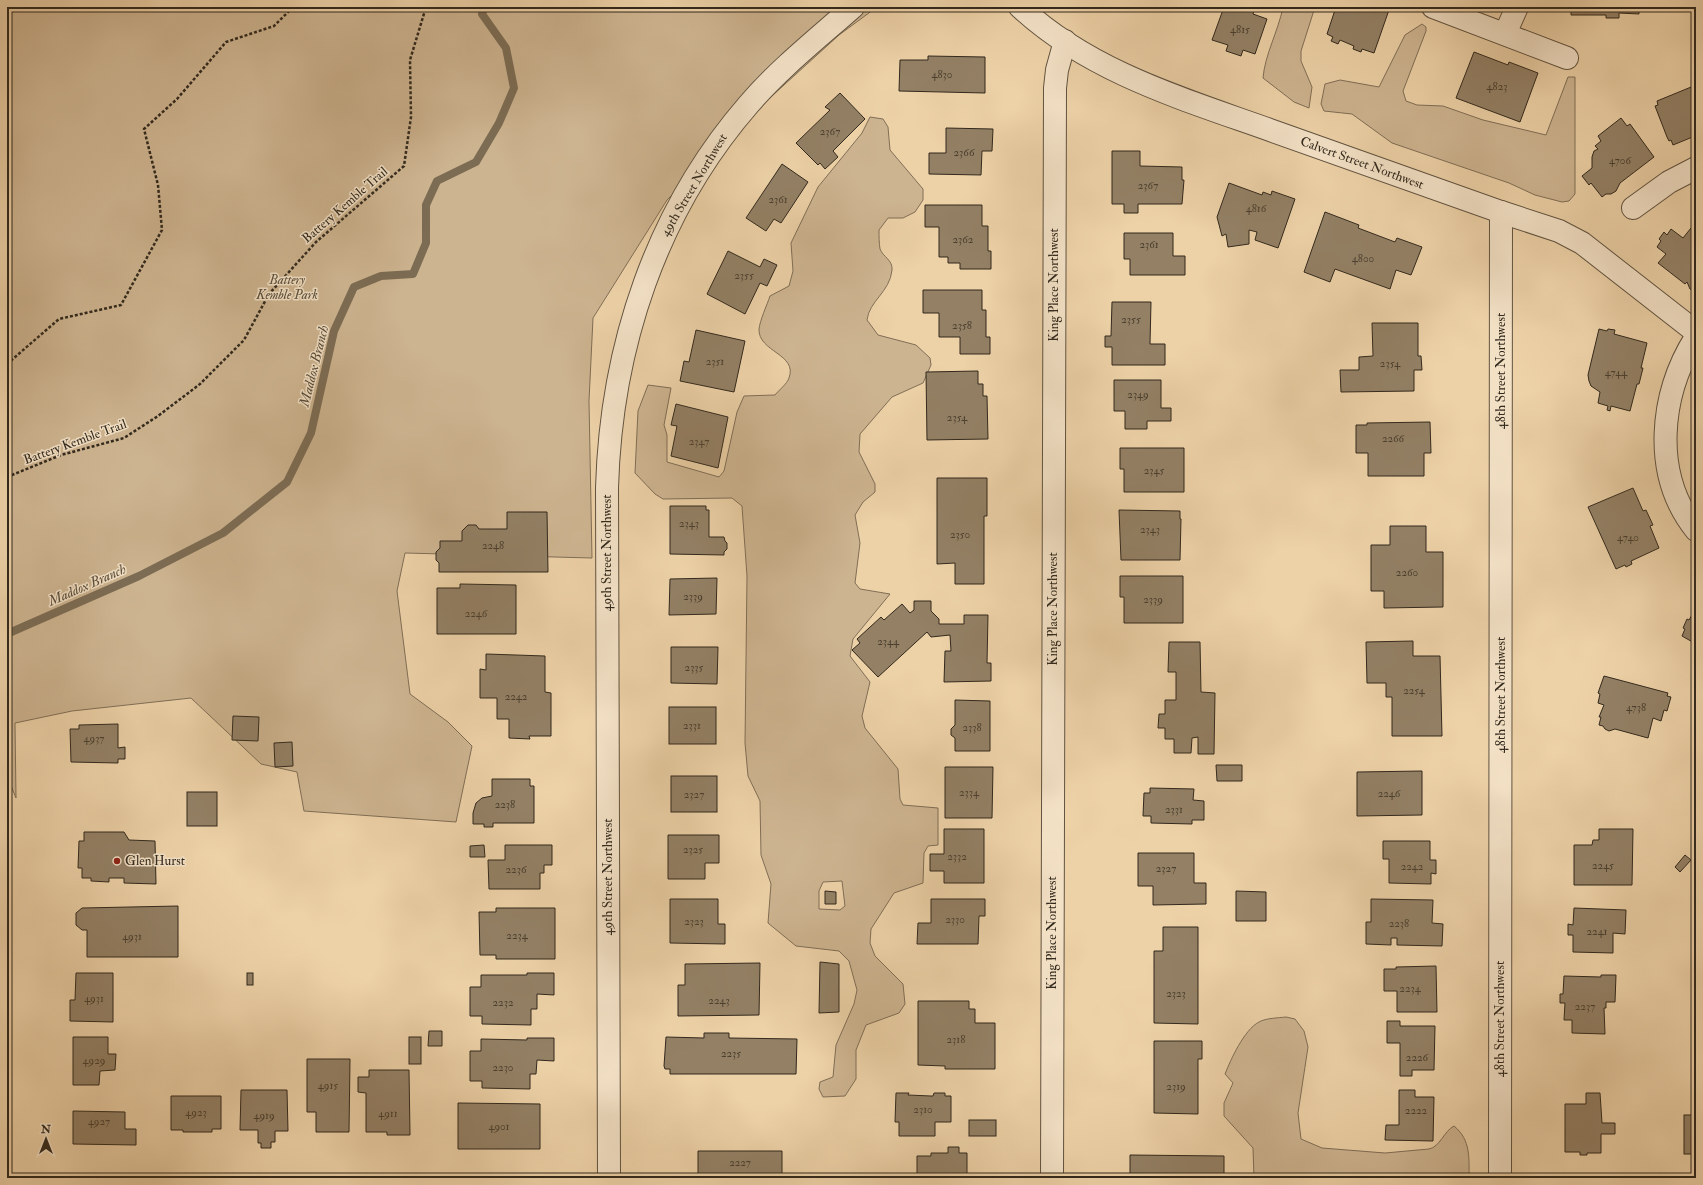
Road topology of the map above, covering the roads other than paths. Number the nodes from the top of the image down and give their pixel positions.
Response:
1 (853, 7) edge
2 (1020, 7) edge
3 (1433, 7) edge
4 (1517, 7) edge
5 (1505, 34) junction
6 (1065, 41) junction
7 (1567, 58) dead end
8 (1696, 168) edge
9 (1633, 208) dead end
10 (1501, 212) junction
11 (1696, 332) edge
12 (1696, 337) edge
13 (1696, 530) edge
14 (609, 1178) edge
15 (1052, 1178) edge
16 (1500, 1178) edge

1 - 14 street, 49th Street Northwest
2 - 6 street, Calvert Street Northwest
3 - 5 street
4 - 5 street
5 - 7 street
6 - 10 street, Calvert Street Northwest
6 - 15 street, King Place Northwest
8 - 9 street
10 - 11 street, Calvert Street Northwest
10 - 16 street, 48th Street Northwest
12 - 13 street

